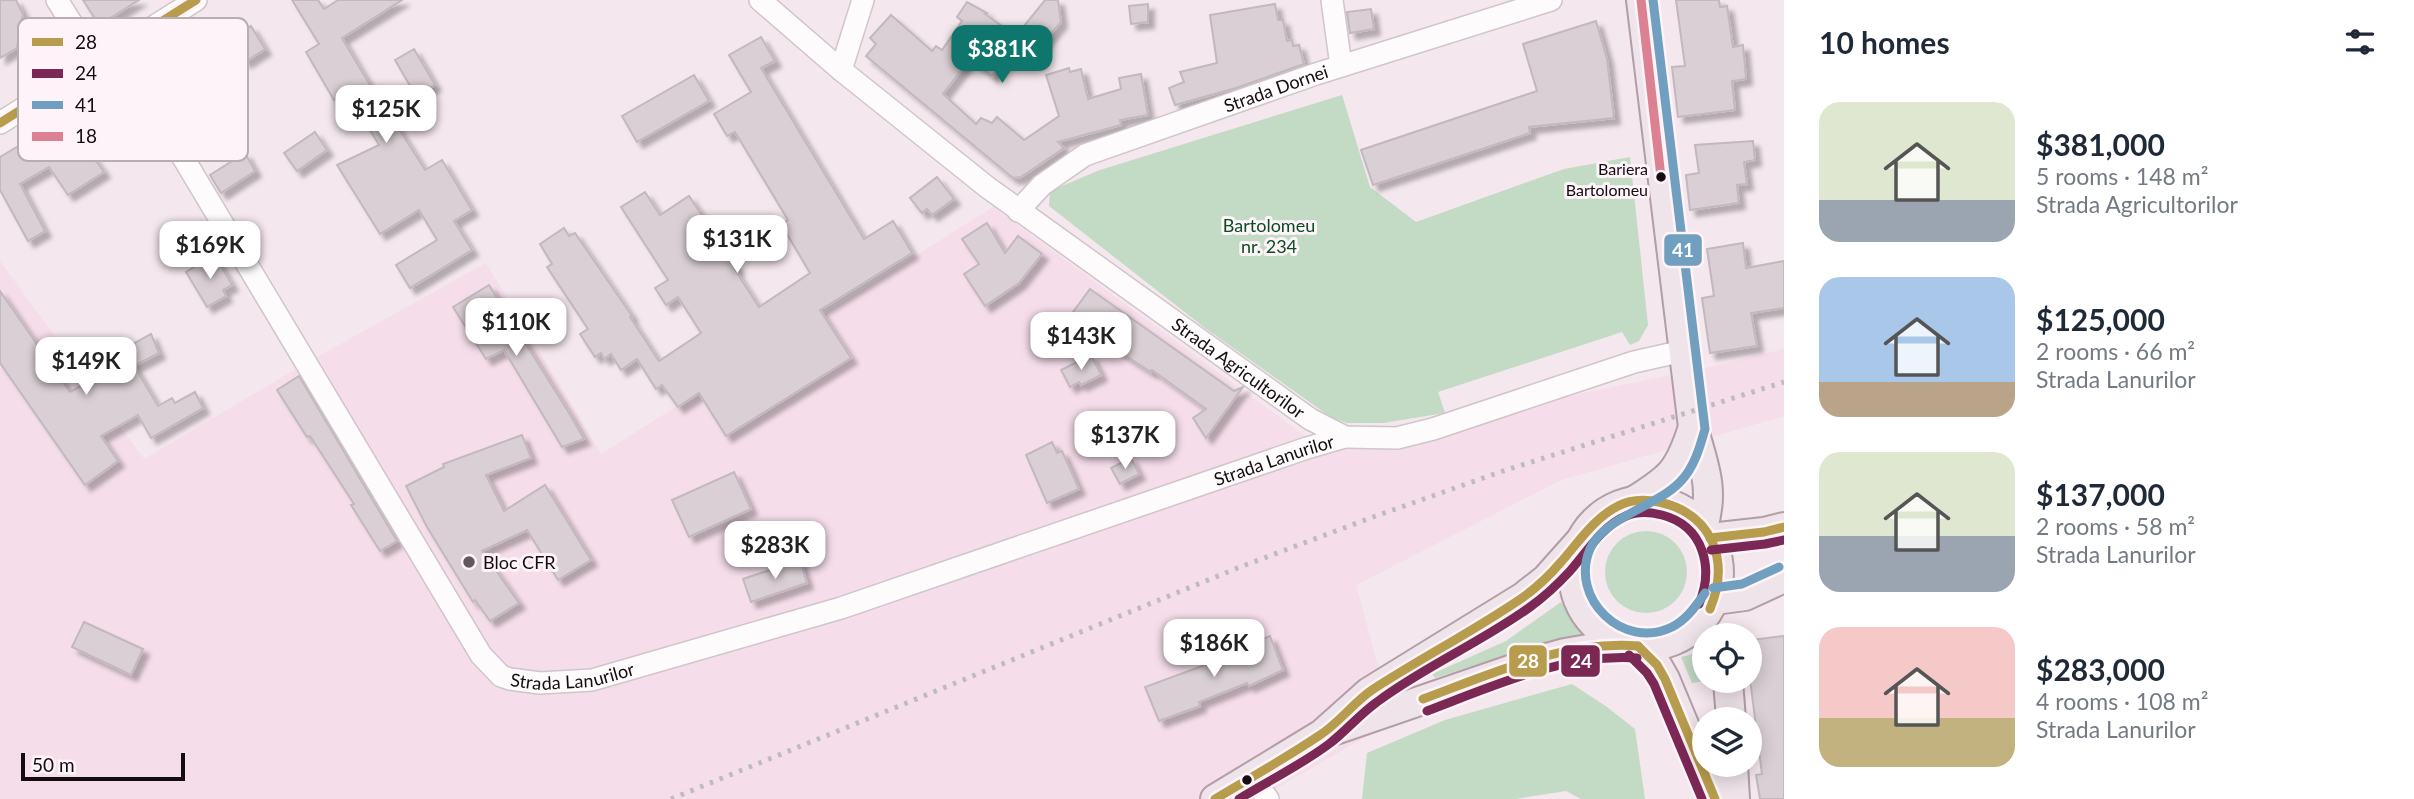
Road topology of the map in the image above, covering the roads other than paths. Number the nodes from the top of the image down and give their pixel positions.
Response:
1 (57, 0) edge
2 (196, 0) edge
3 (760, 0) edge
4 (863, 0) edge
5 (1332, 0) edge
6 (1552, 0) edge
7 (1641, 0) edge
8 (68, 18) edge
9 (167, 18) edge
10 (1341, 66) junction
11 (842, 70) junction
12 (18, 112) edge
13 (0, 123) edge
14 (185, 161) edge
15 (1018, 211) junction
16 (1684, 351) junction
17 (1693, 427) junction
18 (1345, 437) junction
19 (1632, 502) junction
20 (1784, 527) edge
21 (1707, 532) junction
22 (1581, 540) junction
23 (1784, 578) edge
24 (1712, 604) junction
25 (1717, 623) edge
26 (1631, 644) junction
27 (1322, 734) junction
28 (1251, 776) junction
29 (1734, 777) edge
30 (1215, 799) edge
31 (1268, 799) edge
32 (1715, 799) edge
33 (1735, 799) edge

1 - 8 street
2 - 9 street
3 - 11 street, Strada Agricultorilor
4 - 11 street
5 - 10 street
6 - 10 street, Strada Dornei
7 - 16 main road
10 - 15 street, Strada Dornei
11 - 15 street, Strada Agricultorilor
12 - 13 street
14 - 18 street, Strada Lanurilor
15 - 18 street, Strada Agricultorilor
16 - 17 main road
16 - 18 street, Strada Agricultorilor
17 - 19 main road
17 - 21 main road
19 - 21 main road
19 - 22 main road
20 - 21 main road
21 - 24 main road
22 - 26 main road
22 - 27 main road
23 - 24 main road
24 - 25 main road
24 - 26 main road
26 - 27 main road
26 - 32 main road
27 - 28 main road
28 - 30 main road
28 - 31 street
29 - 33 main road

